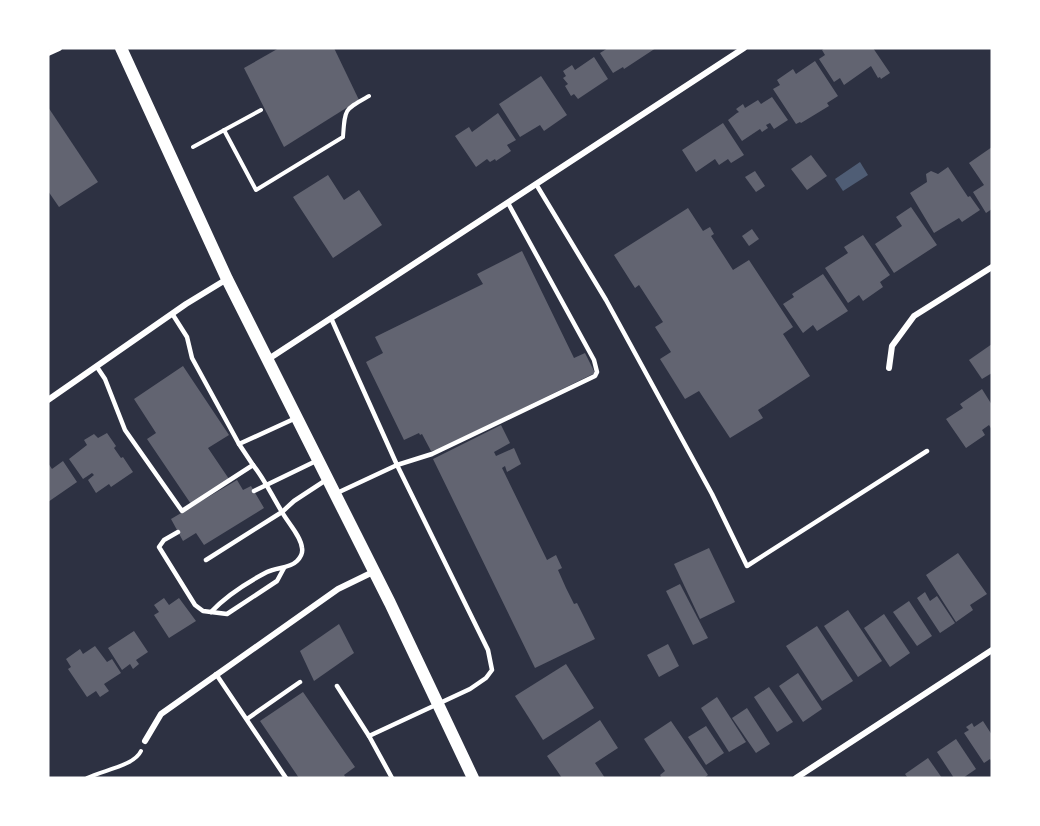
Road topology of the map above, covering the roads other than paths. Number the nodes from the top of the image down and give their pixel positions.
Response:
1 (59, 48) edge
2 (121, 48) edge
3 (744, 48) edge
4 (48, 53) edge
5 (536, 184) junction
6 (508, 203) junction
7 (992, 267) edge
8 (226, 279) junction
9 (173, 315) junction
10 (332, 318) junction
11 (266, 361) junction
12 (97, 367) junction
13 (889, 368) dead end
14 (48, 400) edge
15 (296, 418) junction
16 (239, 444) junction
17 (927, 451) dead end
18 (317, 461) junction
19 (253, 465) junction
20 (397, 465) junction
21 (326, 480) junction
22 (268, 484) junction
23 (254, 491) dead end
24 (334, 494) junction
25 (282, 512) junction
26 (178, 532) dead end
27 (206, 560) dead end
28 (284, 568) junction
29 (373, 572) junction
30 (211, 612) junction
31 (992, 650) edge
32 (216, 674) junction
33 (300, 682) dead end
34 (337, 686) dead end
35 (437, 704) junction
36 (247, 719) junction
37 (369, 736) junction
38 (145, 741) road end
39 (286, 778) edge
40 (392, 778) edge
41 (472, 778) edge
42 (796, 778) edge

1 - 4 street
2 - 8 main road
3 - 5 street
5 - 6 street
5 - 17 lane
6 - 10 street
6 - 20 lane
7 - 13 street
8 - 9 street
8 - 11 main road
9 - 12 street
9 - 16 lane
10 - 11 street
10 - 20 lane
11 - 15 main road
12 - 14 street
12 - 19 lane
15 - 16 lane
15 - 18 main road
16 - 19 lane
18 - 21 main road
18 - 22 lane
19 - 22 lane
20 - 24 lane
20 - 35 lane
21 - 24 main road
21 - 25 lane
22 - 23 lane
22 - 25 lane
24 - 29 main road
25 - 27 lane
25 - 28 lane
26 - 30 lane
28 - 30 lane
28 - 30 lane
29 - 32 street
29 - 35 main road
31 - 42 street
32 - 36 lane
32 - 38 street
33 - 36 lane
34 - 37 lane
35 - 37 lane
35 - 41 main road
36 - 39 lane
37 - 40 lane

